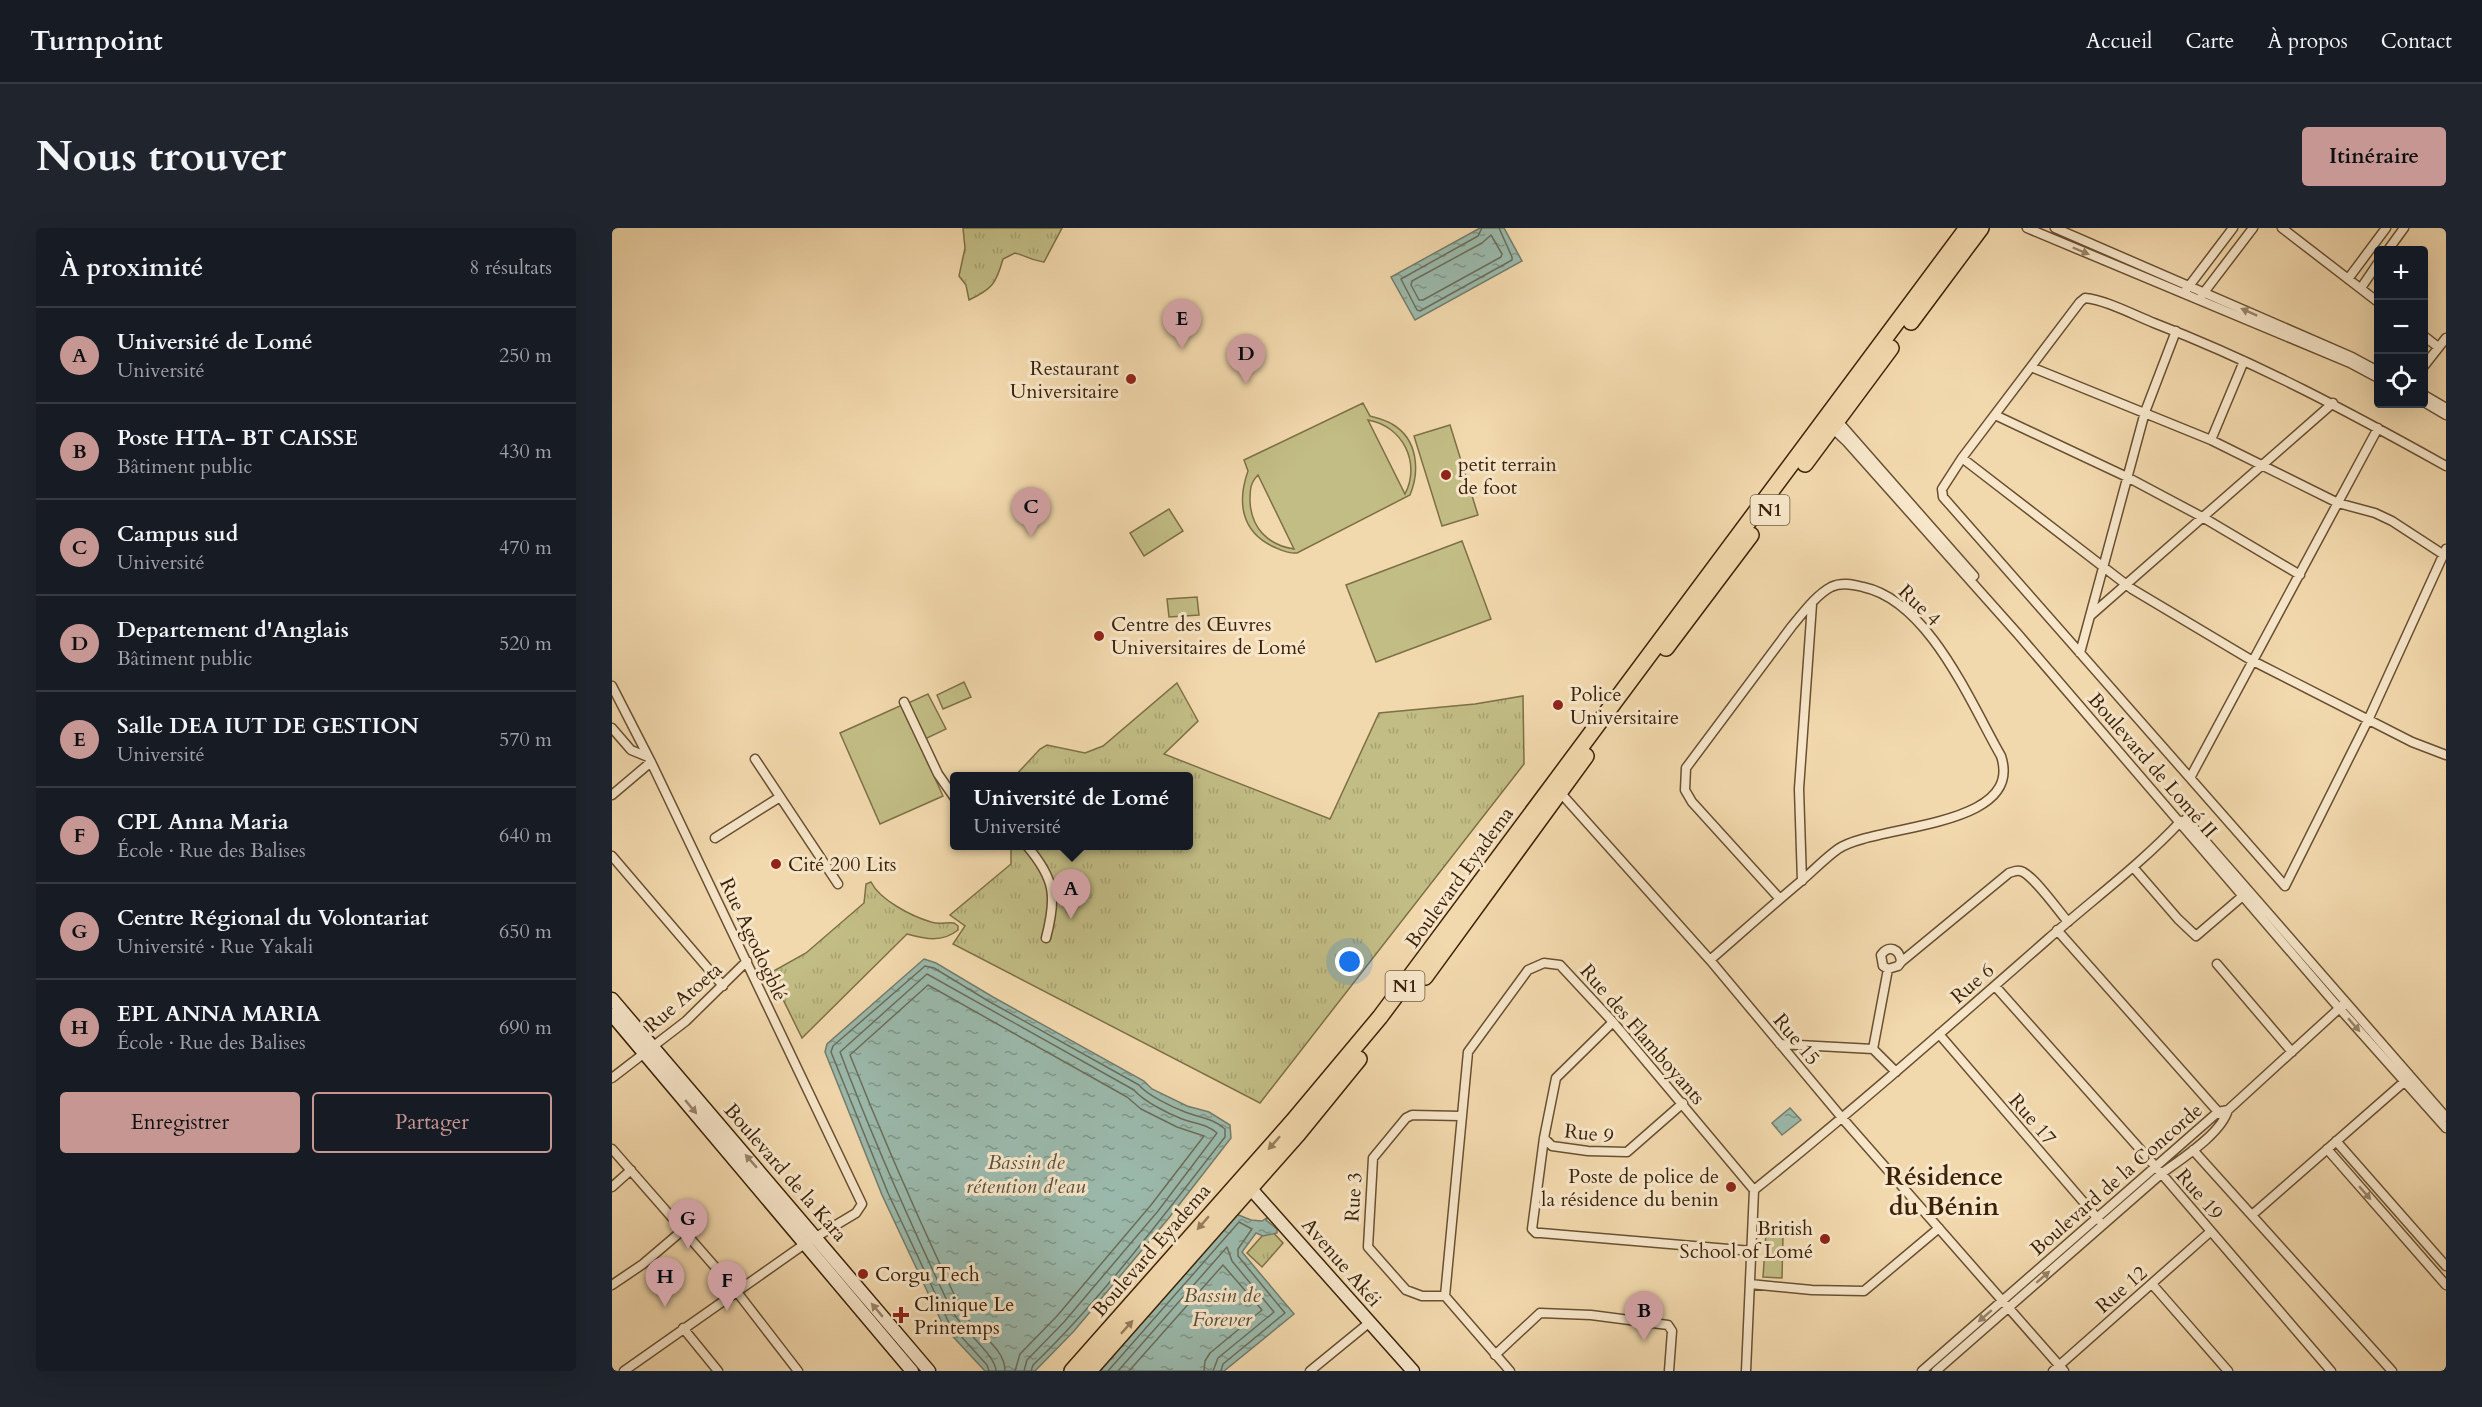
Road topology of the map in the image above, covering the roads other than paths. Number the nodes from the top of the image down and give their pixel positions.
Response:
1 (1967, 228) edge
2 (1981, 228) edge
3 (2028, 228) edge
4 (2055, 228) edge
5 (2233, 228) edge
6 (2253, 228) edge
7 (2282, 228) edge
8 (2386, 228) edge
9 (2404, 228) edge
10 (2391, 246) edge
11 (2374, 270) edge
12 (2348, 279) junction
13 (2189, 285) junction
14 (2361, 288) junction
15 (2204, 292) junction
16 (2183, 294) junction
17 (2198, 300) junction
18 (2376, 300) edge
19 (2176, 331) junction
20 (2446, 338) edge
21 (2428, 339) edge
22 (2438, 348) junction
23 (2351, 360) junction
24 (2428, 361) edge
25 (2244, 362) junction
26 (2031, 367) junction
27 (2374, 369) edge
28 (2374, 375) edge
29 (2428, 397) edge
30 (2333, 403) junction
31 (2428, 404) edge
32 (2446, 408) edge
33 (2145, 412) junction
34 (1995, 415) junction
35 (2446, 415) edge
36 (1831, 421) junction
37 (2378, 428) junction
38 (2211, 440) junction
39 (1962, 458) junction
40 (2263, 466) junction
41 (2446, 466) edge
42 (2127, 477) junction
43 (2338, 503) junction
44 (2204, 518) junction
45 (2445, 552) edge
46 (2103, 567) junction
47 (2300, 575) junction
48 (2126, 585) junction
49 (1812, 604) junction
50 (2090, 616) junction
51 (2080, 653) junction
52 (2252, 660) junction
53 (612, 686) edge
54 (904, 702) dead end
55 (2369, 718) junction
56 (612, 728) edge
57 (2446, 755) edge
58 (755, 759) dead end
59 (650, 760) junction
60 (2190, 778) junction
61 (1557, 787) junction
62 (950, 791) edge
63 (612, 795) edge
64 (780, 797) junction
65 (2181, 822) junction
66 (715, 838) dead end
67 (1030, 850) edge
68 (612, 856) edge
69 (2133, 867) junction
70 (1802, 881) junction
71 (838, 884) dead end
72 (2246, 893) junction
73 (1780, 899) junction
74 (2067, 922) junction
75 (2057, 930) junction
76 (1046, 938) dead end
77 (1710, 960) junction
78 (747, 962) junction
79 (1901, 962) junction
80 (2217, 964) dead end
81 (1888, 969) junction
82 (723, 986) junction
83 (1995, 986) junction
84 (612, 999) edge
85 (2343, 1005) junction
86 (612, 1015) edge
87 (1613, 1022) junction
88 (1939, 1034) junction
89 (1780, 1044) junction
90 (1874, 1049) junction
91 (648, 1050) junction
92 (2292, 1052) junction
93 (1896, 1072) junction
94 (612, 1078) edge
95 (2404, 1082) junction
96 (1683, 1103) junction
97 (2228, 1110) junction
98 (2218, 1112) junction
99 (1460, 1116) junction
100 (2446, 1117) edge
101 (1843, 1119) junction
102 (2225, 1120) junction
103 (2446, 1128) edge
104 (1544, 1138) junction
105 (2336, 1141) junction
106 (612, 1149) edge
107 (2327, 1149) junction
108 (2193, 1150) junction
109 (2155, 1166) junction
110 (631, 1170) junction
111 (2161, 1174) junction
112 (1246, 1183) junction
113 (612, 1187) edge
114 (1754, 1190) junction
115 (2252, 1215) junction
116 (2097, 1217) junction
117 (2102, 1225) junction
118 (1939, 1228) junction
119 (684, 1229) junction
120 (2210, 1232) junction
121 (810, 1241) junction
122 (1752, 1251) junction
123 (2446, 1266) edge
124 (1750, 1284) junction
125 (2152, 1284) junction
126 (612, 1285) edge
127 (2446, 1285) edge
128 (737, 1292) junction
129 (1445, 1296) junction
130 (2003, 1299) junction
131 (2008, 1307) junction
132 (1370, 1322) junction
133 (683, 1328) junction
134 (1495, 1355) junction
135 (2059, 1369) edge
136 (924, 1370) edge
137 (624, 1371) edge
138 (718, 1371) edge
139 (798, 1371) edge
140 (912, 1371) edge
141 (1072, 1371) edge
142 (1089, 1371) edge
143 (1310, 1371) edge
144 (1413, 1371) edge
145 (1510, 1371) edge
146 (1669, 1371) edge
147 (1746, 1371) edge
148 (1922, 1371) edge
149 (1936, 1371) edge
150 (2228, 1371) edge
151 (2331, 1371) edge
152 (2392, 1371) edge

1 - 36 highway, Boulevard Eyadema / N1
2 - 36 highway, N1
3 -> 16 street
4 - 13 street
5 - 13 street
6 - 15 street
7 - 12 street
8 - 12 street
9 - 10 street
11 - 14 street
12 - 14 street
13 - 15 street
13 - 16 street
14 - 18 street
15 - 17 street
23 -> 15 street
16 - 17 street
17 - 23 street
19 - 25 street
19 - 26 street
19 - 33 street
20 - 22 street
21 - 22 street
22 - 24 street
23 - 27 street
23 - 28 street
25 - 30 street
25 - 38 street
26 - 33 street
26 - 34 street
29 - 32 street
30 - 37 street
30 - 40 street
31 - 35 street
33 - 38 street
33 - 42 street
34 - 39 street
34 - 42 street
36 - 61 highway, Boulevard Eyadema / N1
36 - 65 street, Boulevard de Lomé II
36 - 72 street, Boulevard de Lomé II
37 - 41 street
37 - 43 street
38 - 40 street
39 - 46 street
39 - 51 street
40 - 43 street
40 - 44 street
42 - 44 street
42 - 46 street
43 - 45 street
43 - 47 street
44 - 47 street
44 - 48 street
45 - 55 street
46 - 48 street
46 - 50 street
47 - 52 street
48 - 50 street
48 - 52 street
49 - 70 street
49 - 70 street, Rue 4
49 - 73 street, Rue 4
50 - 51 street
51 - 60 street
52 - 55 street
52 - 60 street
53 - 59 street, Rue Agodogblé
54 - 62 street
55 - 57 street
55 - 60 street
56 - 59 street
58 - 64 street
59 - 63 street
59 - 78 street, Rue Agodogblé
61 - 77 street, Rue 15
61 - 112 highway, Boulevard Eyadema / N1
64 - 66 street
64 - 71 street
65 - 69 street, Rue 6
65 - 72 street, Boulevard de Lomé II
67 - 76 street
68 - 82 street
69 - 72 street
69 - 74 street, Rue 6
70 - 73 street, Rue 4
72 - 85 street, Boulevard de Lomé II
73 - 77 street, Rue 4
74 - 75 street, Rue 6
74 - 79 street
75 - 83 street, Rue 6
75 - 98 street
77 - 89 street, Rue 15
78 - 82 street, Rue Atoeta
78 - 121 street, Rue Agodogblé
79 - 81 street
79 - 81 street
80 - 92 street
81 - 90 street
82 - 91 street, Rue Atoeta
83 - 88 street, Rue 6
83 - 109 street, Rue 19
84 - 91 main road, Boulevard de la Kara
85 - 92 street
85 -> 95 street, Boulevard de Lomé II
85 - 100 street, Boulevard de Lomé II
86 - 91 main road, Boulevard de la Kara
87 - 96 street, Rue des Flamboyants
87 - 99 street, Rue des Flamboyants
87 - 104 street, Rue 9
88 - 93 street, Rue 6
88 - 116 street, Rue 17
89 - 90 street
89 - 101 street, Rue 15
90 - 93 street
91 - 94 street, Rue Atoeta
91 - 121 main road, Boulevard de la Kara
92 - 97 street
93 - 101 street, Rue 6
95 - 103 street, Boulevard de Lomé II
95 - 105 street
96 - 104 street, Rue 9
96 - 114 street, Rue des Flamboyants
97 - 98 street, Boulevard de la Concorde
97 - 102 street, Boulevard de la Concorde
98 - 102 street
98 - 109 street, Boulevard de la Concorde
99 - 129 street, Rue des Flamboyants
99 - 129 street, Rue 3
101 - 114 street, Rue 6
101 - 118 street, Rue 15
102 - 108 street, Boulevard de la Concorde
104 - 122 street
105 - 107 street
105 - 123 street
106 - 110 street
107 - 115 street
107 -> 127 street
108 - 111 street, Boulevard de la Concorde
108 - 115 street
109 - 111 street, Rue 19
109 - 116 street, Boulevard de la Concorde
110 - 113 street
110 - 119 street
111 - 117 street, Boulevard de la Concorde
111 - 120 street, Rue 19
112 - 132 main road, Avenue Akéi
112 -> 141 highway, Boulevard Eyadema / N1
142 -> 112 highway, N1
114 - 122 street
115 - 152 street
116 - 117 street, Rue 17
116 - 130 street, Boulevard de la Concorde
131 -> 117 street, Boulevard de la Concorde
118 - 124 street
118 - 130 street, Rue 15
119 - 126 street
119 - 128 street
120 - 125 street, Rue 12
120 - 151 street, Rue 19
121 - 128 street
136 -> 121 main road, Boulevard de la Kara
121 - 140 main road, Boulevard de la Kara
122 - 124 street
124 - 147 street
125 - 135 street, Rue 12
125 - 150 street
128 - 133 street
128 - 139 street
129 - 134 street
130 - 131 street, Rue 15
130 -> 148 street, Boulevard de la Concorde
131 - 135 street, Rue 15
131 - 149 street, Boulevard de la Concorde
132 - 143 street
132 - 144 main road, Avenue Akéi
133 - 137 street
133 - 138 street
134 - 145 street
134 - 146 street

